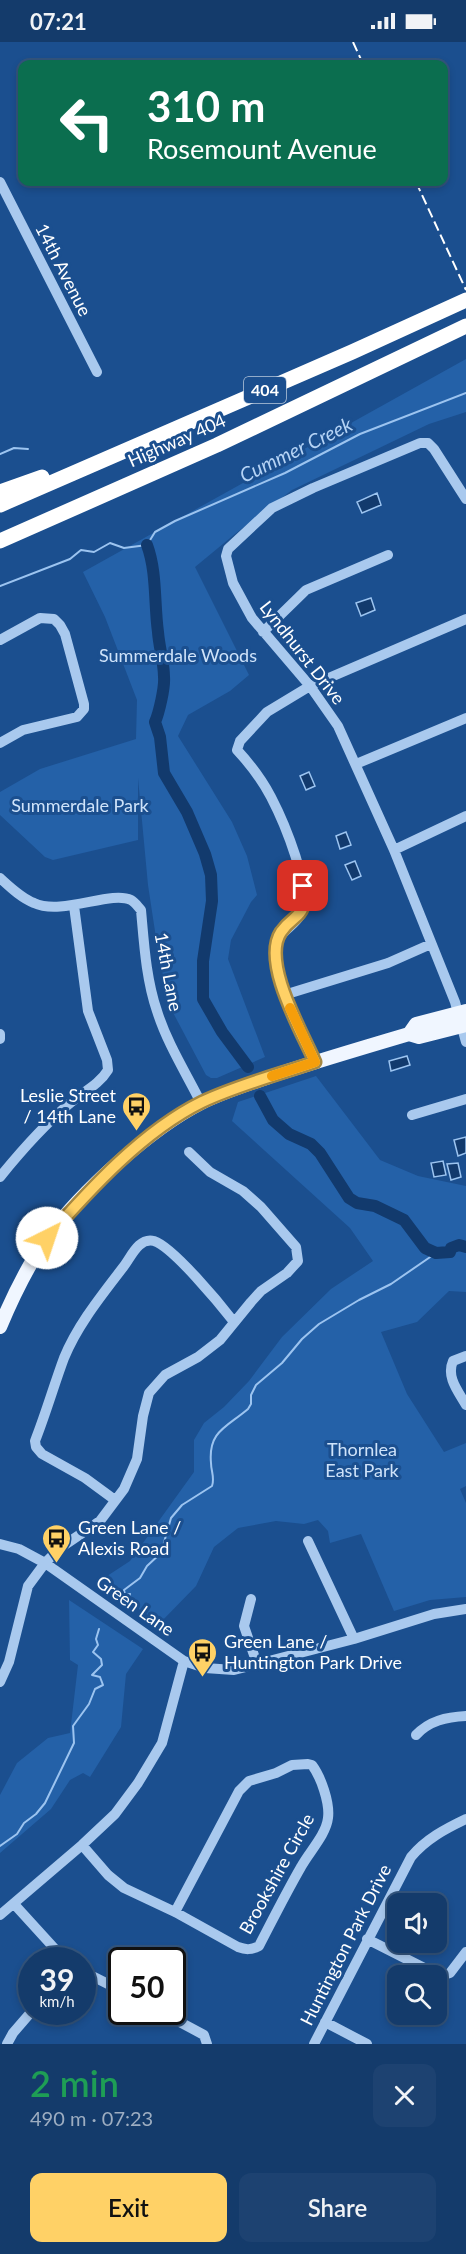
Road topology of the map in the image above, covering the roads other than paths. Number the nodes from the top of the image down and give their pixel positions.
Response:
1 (0, 182) edge
2 (466, 300) edge
3 (466, 326) edge
4 (97, 372) dead end
5 (63, 477) junction
6 (0, 492) edge
7 (466, 499) edge
8 (0, 505) edge
9 (0, 541) edge
10 (388, 555) dead end
11 (466, 619) edge
12 (263, 632) junction
13 (0, 640) edge
14 (310, 686) junction
15 (466, 718) edge
16 (0, 743) edge
17 (356, 764) junction
18 (466, 816) edge
19 (394, 850) junction
20 (0, 878) edge
21 (74, 906) junction
22 (431, 944) junction
23 (284, 995) junction
24 (463, 1019) edge
25 (0, 1034) edge
26 (0, 1039) edge
27 (466, 1042) edge
28 (315, 1062) junction
29 (466, 1099) edge
30 (201, 1103) junction
31 (412, 1115) dead end
32 (189, 1152) dead end
33 (0, 1177) edge
34 (234, 1322) junction
35 (0, 1327) edge
36 (466, 1356) edge
37 (466, 1405) edge
38 (115, 1500) junction
39 (308, 1540) dead end
40 (0, 1544) edge
41 (45, 1563) junction
42 (251, 1599) dead end
43 (466, 1609) edge
44 (354, 1639) junction
45 (184, 1661) junction
46 (257, 1664) junction
47 (0, 1682) edge
48 (466, 1716) edge
49 (416, 1735) dead end
50 (466, 1819) edge
51 (82, 1845) junction
52 (14, 1904) junction
53 (175, 1912) junction
54 (0, 1915) edge
55 (367, 1939) junction
56 (53, 1947) edge
57 (466, 1952) edge
58 (325, 2022) junction
59 (20, 2025) edge
60 (185, 2025) edge
61 (7, 2044) edge
62 (207, 2044) edge
63 (314, 2044) edge
64 (367, 2044) edge

1 - 4 street, 14th Avenue
2 - 5 highway, Highway 404 / 404
3 - 9 highway, Highway 404 / 404
5 - 6 highway
5 - 8 highway, Highway 404 / 404
7 - 12 street, Lyndhurst Drive
10 - 12 street
11 - 14 street
12 - 14 street, Lyndhurst Drive
13 - 16 street
14 - 17 street, Lyndhurst Drive
14 - 23 street
15 - 17 street
17 - 19 street, Lyndhurst Drive
18 - 19 street
19 - 22 street, Lyndhurst Drive
20 - 21 street, 14th Lane
21 - 30 street, 14th Lane
21 - 33 street
22 - 23 street
22 - 24 street, Lyndhurst Drive
23 - 28 street
24 - 27 street, Lyndhurst Drive
24 - 28 main road
25 - 26 street
28 - 30 main road
29 - 31 street
30 - 35 main road
32 - 34 street
34 - 38 street
34 - 38 street
36 - 37 street
38 - 41 street
39 - 44 street
40 - 41 street, Green Lane
41 - 45 street, Green Lane
41 - 47 street
42 - 46 street
43 - 44 street, Green Lane
44 - 46 street, Green Lane
45 - 46 street, Green Lane
45 - 51 street
48 - 49 street
50 - 55 street, Huntington Park Drive
51 - 52 street
51 - 53 street, Brookshire Circle
52 - 54 street
52 - 56 street
53 - 53 street, Brookshire Circle
55 - 57 street
55 - 58 street, Huntington Park Drive
58 - 63 street, Huntington Park Drive
58 - 64 street
59 - 61 street
60 - 62 street

